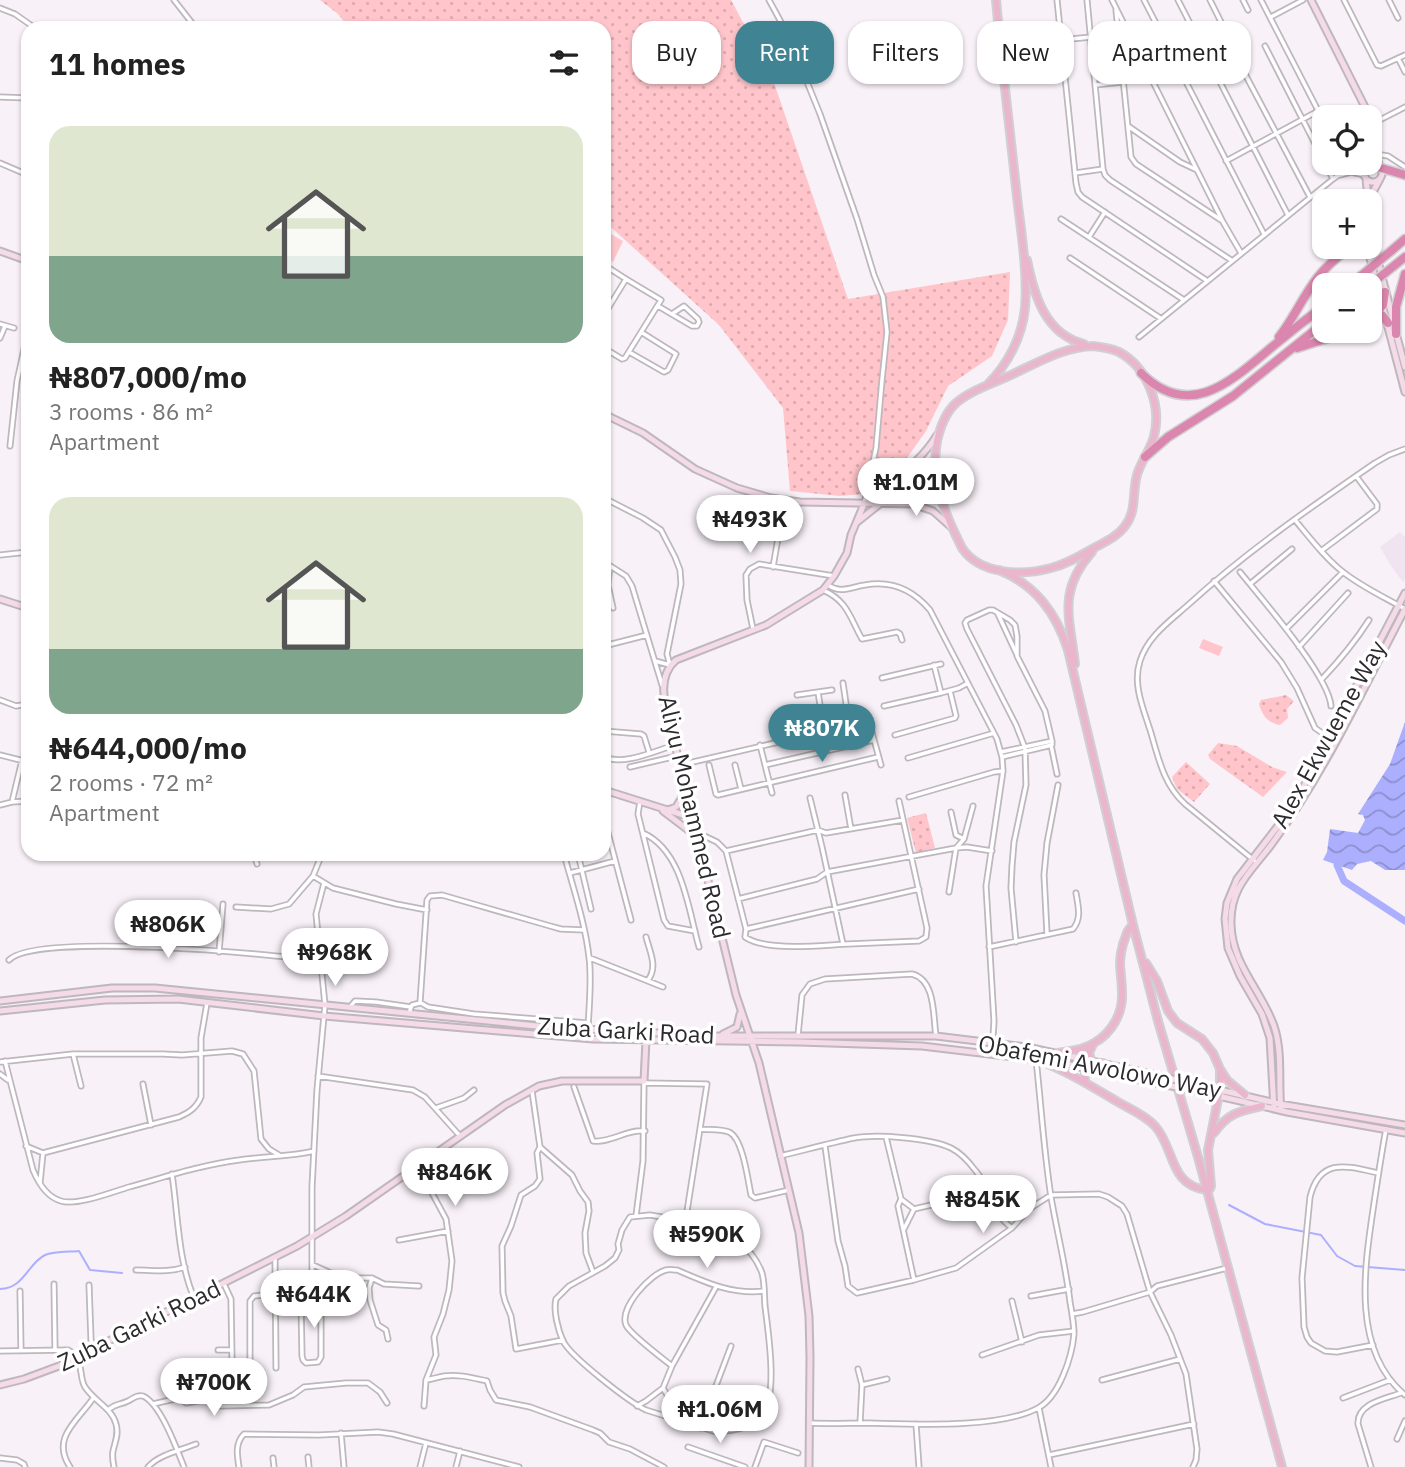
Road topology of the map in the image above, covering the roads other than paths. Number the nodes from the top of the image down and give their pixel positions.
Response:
1 (174, 0) edge
2 (769, 0) edge
3 (995, 0) edge
4 (1057, 0) edge
5 (1087, 0) edge
6 (1112, 0) edge
7 (1144, 0) edge
8 (1178, 0) edge
9 (1209, 0) edge
10 (1242, 0) edge
11 (1261, 0) edge
12 (1303, 0) edge
13 (1311, 0) edge
14 (1344, 0) edge
15 (1389, 0) edge
16 (0, 8) edge
17 (1116, 8) junction
18 (1248, 10) dead end
19 (1270, 17) junction
20 (1398, 18) dead end
21 (25, 21) edge
22 (190, 21) edge
23 (1059, 21) edge
24 (1089, 21) edge
25 (1117, 21) edge
26 (1220, 21) edge
27 (1265, 46) dead end
28 (1405, 55) edge
29 (1398, 58) junction
30 (1405, 72) edge
31 (1066, 84) edge
32 (1104, 84) edge
33 (1123, 84) edge
34 (1251, 84) edge
35 (1095, 85) joint
36 (0, 97) edge
37 (21, 98) edge
38 (1315, 105) edge
39 (1363, 105) edge
40 (1405, 107) edge
41 (1312, 114) edge
42 (1382, 116) edge
43 (1303, 119) junction
44 (1128, 126) junction
45 (1277, 133) junction
46 (1252, 147) junction
47 (1382, 154) edge
48 (1226, 161) junction
49 (0, 163) edge
50 (1382, 167) edge
51 (1103, 169) junction
52 (1199, 171) junction
53 (21, 172) edge
54 (1404, 172) edge
55 (1075, 173) junction
56 (1338, 175) edge
57 (1381, 175) edge
58 (1335, 177) junction
59 (1365, 177) junction
60 (1380, 179) junction
61 (1367, 189) edge
62 (1375, 189) edge
63 (1310, 197) junction
64 (1105, 212) junction
65 (1288, 215) junction
66 (1061, 219) dead end
67 (1223, 222) junction
68 (1264, 234) junction
69 (1021, 235) junction
70 (1089, 237) junction
71 (1405, 239) edge
72 (0, 251) edge
73 (1241, 253) junction
74 (1405, 257) edge
75 (21, 258) edge
76 (1070, 258) dead end
77 (1335, 259) edge
78 (1371, 259) edge
79 (1377, 259) edge
80 (1231, 260) junction
81 (611, 269) edge
82 (1364, 273) edge
83 (1405, 274) edge
84 (1382, 275) edge
85 (626, 279) junction
86 (1206, 280) junction
87 (1399, 292) junction
88 (1384, 297) junction
89 (1184, 300) junction
90 (1382, 300) edge
91 (611, 304) edge
92 (657, 305) junction
93 (672, 314) junction
94 (1312, 315) edge
95 (1382, 315) edge
96 (1160, 318) junction
97 (1388, 323) junction
98 (2, 325) edge
99 (15, 328) dead end
100 (641, 332) junction
101 (1312, 332) edge
102 (1396, 334) junction
103 (1139, 337) dead end
104 (0, 338) edge
105 (1312, 343) edge
106 (1093, 346) junction
107 (1268, 350) junction
108 (611, 352) edge
109 (629, 352) junction
110 (1285, 354) junction
111 (21, 363) edge
112 (1405, 367) edge
113 (1141, 373) junction
114 (978, 391) junction
115 (1405, 392) edge
116 (611, 417) edge
117 (939, 433) junction
118 (10, 446) dead end
119 (1405, 449) edge
120 (1145, 457) junction
121 (1356, 476) junction
122 (611, 502) edge
123 (867, 503) junction
124 (881, 503) junction
125 (713, 517) dead end
126 (1295, 520) junction
127 (855, 524) junction
128 (953, 530) junction
129 (1100, 544) junction
130 (1292, 549) dead end
131 (1321, 551) junction
132 (21, 553) edge
133 (0, 555) edge
134 (611, 567) edge
135 (773, 567) junction
136 (999, 570) junction
137 (1240, 572) dead end
138 (1343, 572) junction
139 (834, 576) junction
140 (1214, 581) junction
141 (1250, 584) junction
142 (826, 587) junction
143 (1348, 593) dead end
144 (1405, 593) edge
145 (0, 599) edge
146 (611, 600) edge
147 (21, 606) edge
148 (1402, 607) edge
149 (613, 608) dead end
150 (997, 612) junction
151 (1369, 620) dead end
152 (1286, 629) junction
153 (753, 631) junction
154 (648, 635) junction
155 (902, 640) dead end
156 (611, 644) edge
157 (1299, 647) junction
158 (1017, 656) junction
159 (655, 661) junction
160 (941, 664) dead end
161 (670, 665) junction
162 (934, 666) junction
163 (882, 678) dead end
164 (1322, 679) junction
165 (843, 683) dead end
166 (968, 683) junction
167 (1078, 687) junction
168 (663, 690) junction
169 (832, 690) dead end
170 (950, 691) junction
171 (818, 692) junction
172 (941, 693) junction
173 (797, 695) dead end
174 (0, 701) edge
175 (21, 705) edge
176 (884, 706) dead end
177 (1331, 706) dead end
178 (871, 729) dead end
179 (824, 731) junction
180 (611, 732) edge
181 (994, 733) junction
182 (895, 735) dead end
183 (874, 740) junction
184 (1333, 740) junction
185 (1052, 743) junction
186 (675, 745) junction
187 (760, 746) junction
188 (1025, 749) junction
189 (649, 752) junction
190 (1001, 754) junction
191 (0, 755) edge
192 (677, 756) junction
193 (878, 757) junction
194 (908, 758) dead end
195 (21, 760) edge
196 (611, 760) edge
197 (21, 764) edge
198 (680, 765) junction
199 (709, 765) dead end
200 (735, 765) dead end
201 (765, 765) junction
202 (881, 765) dead end
203 (630, 767) dead end
204 (1003, 771) junction
205 (1057, 774) dead end
206 (770, 783) junction
207 (1058, 785) dead end
208 (741, 789) junction
209 (611, 791) edge
210 (686, 791) junction
211 (772, 793) dead end
212 (845, 795) dead end
213 (908, 797) dead end
214 (810, 798) dead end
215 (21, 801) edge
216 (639, 801) junction
217 (898, 801) dead end
218 (12, 802) junction
219 (0, 805) edge
220 (972, 806) dead end
221 (658, 807) junction
222 (668, 810) junction
223 (951, 812) dead end
224 (693, 818) junction
225 (903, 820) junction
226 (851, 829) junction
227 (818, 830) junction
228 (643, 833) junction
229 (697, 833) junction
230 (964, 839) junction
231 (699, 843) junction
232 (611, 845) edge
233 (956, 848) junction
234 (726, 851) junction
235 (992, 851) junction
236 (912, 857) junction
237 (1254, 860) junction
238 (256, 861) edge
239 (319, 861) edge
240 (566, 861) edge
241 (580, 861) edge
242 (615, 861) junction
243 (257, 864) dead end
244 (582, 870) junction
245 (827, 872) junction
246 (569, 874) junction
247 (313, 876) junction
248 (324, 883) junction
249 (919, 890) junction
250 (949, 892) dead end
251 (1076, 893) dead end
252 (738, 899) junction
253 (223, 904) dead end
254 (236, 907) dead end
255 (834, 908) junction
256 (591, 909) dead end
257 (427, 910) junction
258 (631, 920) dead end
259 (1133, 925) junction
260 (746, 929) junction
261 (584, 930) junction
262 (695, 932) junction
263 (1047, 934) junction
264 (646, 937) dead end
265 (1016, 942) junction
266 (843, 944) junction
267 (699, 947) dead end
268 (989, 948) junction
269 (219, 951) junction
270 (590, 958) junction
271 (1142, 958) junction
272 (9, 960) dead end
273 (320, 961) junction
274 (648, 980) junction
275 (663, 987) dead end
276 (0, 1001) edge
277 (207, 1002) junction
278 (421, 1003) junction
279 (325, 1005) junction
280 (410, 1010) junction
281 (0, 1011) edge
282 (741, 1011) junction
283 (324, 1016) junction
284 (588, 1026) junction
285 (750, 1035) junction
286 (798, 1035) junction
287 (713, 1036) junction
288 (936, 1036) junction
289 (646, 1040) junction
290 (752, 1042) junction
291 (994, 1043) junction
292 (1093, 1044) junction
293 (201, 1053) junction
294 (1058, 1053) junction
295 (72, 1054) junction
296 (991, 1054) junction
297 (1036, 1059) junction
298 (2, 1062) edge
299 (1103, 1063) joint
300 (1091, 1066) junction
301 (1220, 1069) junction
302 (0, 1074) edge
303 (318, 1076) junction
304 (10, 1081) junction
305 (644, 1082) junction
306 (1087, 1083) junction
307 (143, 1084) dead end
308 (81, 1086) dead end
309 (574, 1087) dead end
310 (532, 1089) junction
311 (474, 1090) dead end
312 (1219, 1093) junction
313 (1245, 1095) junction
314 (1262, 1106) junction
315 (1277, 1106) junction
316 (436, 1108) junction
317 (1387, 1122) junction
318 (151, 1125) junction
319 (1405, 1125) edge
320 (701, 1129) junction
321 (1386, 1129) junction
322 (645, 1130) junction
323 (1405, 1133) edge
324 (460, 1136) junction
325 (886, 1137) junction
326 (1211, 1137) junction
327 (26, 1146) junction
328 (825, 1146) junction
329 (540, 1147) junction
330 (314, 1151) junction
331 (43, 1153) junction
332 (281, 1156) junction
333 (780, 1156) junction
334 (420, 1164) junction
335 (1378, 1173) junction
336 (172, 1174) junction
337 (40, 1184) junction
338 (789, 1190) junction
339 (1207, 1190) junction
340 (987, 1192) junction
341 (1051, 1195) junction
342 (901, 1199) junction
343 (914, 1209) junction
344 (636, 1216) junction
345 (685, 1224) junction
346 (1012, 1228) junction
347 (448, 1231) junction
348 (903, 1231) junction
349 (313, 1237) junction
350 (399, 1240) dead end
351 (275, 1258) junction
352 (313, 1265) junction
353 (185, 1267) junction
354 (1228, 1268) junction
355 (136, 1270) dead end
356 (593, 1273) junction
357 (372, 1278) junction
358 (914, 1280) junction
359 (54, 1284) dead end
360 (224, 1284) junction
361 (89, 1285) dead end
362 (419, 1286) dead end
363 (716, 1287) junction
364 (1069, 1289) junction
365 (764, 1291) junction
366 (20, 1292) dead end
367 (1150, 1292) junction
368 (275, 1294) junction
369 (313, 1295) junction
370 (1031, 1296) dead end
371 (194, 1298) junction
372 (1012, 1301) dead end
373 (1072, 1314) junction
374 (1074, 1331) junction
375 (388, 1339) dead end
376 (563, 1340) junction
377 (1022, 1342) junction
378 (1373, 1345) junction
379 (731, 1346) dead end
380 (94, 1348) junction
381 (55, 1350) junction
382 (218, 1350) dead end
383 (231, 1350) junction
384 (0, 1351) edge
385 (21, 1351) junction
386 (982, 1355) dead end
387 (76, 1357) junction
388 (232, 1359) dead end
389 (1180, 1359) junction
390 (250, 1363) dead end
391 (672, 1366) junction
392 (276, 1368) dead end
393 (858, 1369) dead end
394 (887, 1379) dead end
395 (426, 1380) junction
396 (1102, 1380) dead end
397 (1390, 1380) junction
398 (0, 1385) edge
399 (863, 1385) junction
400 (663, 1388) junction
401 (1404, 1394) edge
402 (94, 1397) junction
403 (1343, 1398) dead end
404 (387, 1403) dead end
405 (153, 1404) junction
406 (424, 1406) dead end
407 (637, 1406) junction
408 (1039, 1408) junction
409 (108, 1410) junction
410 (674, 1419) junction
411 (1405, 1421) edge
412 (810, 1423) junction
413 (860, 1423) junction
414 (916, 1424) junction
415 (1194, 1424) junction
416 (701, 1428) junction
417 (341, 1433) junction
418 (1397, 1439) dead end
419 (426, 1443) junction
420 (196, 1444) dead end
421 (688, 1447) dead end
422 (460, 1451) junction
423 (178, 1452) junction
424 (798, 1453) dead end
425 (1049, 1455) junction
426 (308, 1457) dead end
427 (0, 1458) edge
428 (273, 1458) dead end
429 (495, 1460) junction
430 (25, 1467) edge
431 (70, 1467) edge
432 (114, 1467) edge
433 (148, 1467) edge
434 (184, 1467) edge
435 (239, 1467) edge
436 (274, 1467) edge
437 (309, 1467) edge
438 (344, 1467) edge
439 (420, 1467) edge
440 (456, 1467) edge
441 (494, 1467) edge
442 (519, 1467) edge
443 (664, 1467) edge
444 (745, 1467) edge
445 (755, 1467) edge
446 (809, 1467) edge
447 (919, 1467) edge
448 (1051, 1467) edge
449 (1193, 1467) edge
450 (1282, 1467) edge
451 (1371, 1467) edge

1 - 22 street
2 - 123 street
3 - 69 main road
4 - 23 street
5 - 24 street
6 - 17 street
7 - 48 street
8 - 46 street
9 - 26 street
10 - 18 street
11 - 19 street
12 - 19 street
13 - 39 main road
14 - 29 street
15 - 20 street
16 - 21 street
17 - 25 street
17 - 52 street
19 - 38 street
27 - 43 street
28 - 29 street
29 - 30 street
31 - 55 street
32 - 35 street
33 - 44 street
34 - 45 street
35 - 51 street
36 - 37 street
40 - 42 street
41 - 43 street
43 - 45 street
43 - 58 street
44 - 52 street
44 - 67 street
45 - 46 street
45 - 63 street
46 - 48 street
46 - 65 street
47 - 54 street
48 - 68 street
49 - 53 street
50 - 54 highway
51 - 55 street
51 - 80 street
52 - 67 street
55 - 64 street
56 - 58 street
57 - 60 main road
58 - 59 street
58 - 63 street
59 - 60 main road
59 - 61 main road
60 - 62 main road
63 - 65 street
64 - 70 street
64 - 86 street
65 - 68 street
66 - 70 street
67 - 73 street
68 - 73 street
69 - 106 main road
69 - 114 main road
70 - 89 street
71 - 82 highway, bridge
72 - 75 main road
73 - 80 street
74 - 84 highway, bridge
76 - 96 street
77 - 107 highway
78 - 88 main road
79 - 88 main road
80 - 86 street
81 - 85 street
83 - 87 highway
85 - 91 street
85 - 92 street
86 - 89 street
87 - 88 highway
87 - 102 highway
88 - 90 highway
88 - 97 main road
88 - 102 main road
89 - 96 street
92 - 93 street
92 - 100 street
93 - 93 street
94 - 107 highway
95 - 97 highway
96 - 103 street
97 - 115 main road
98 - 99 street
98 - 104 street
100 - 109 street
100 - 109 street
101 - 110 highway
102 - 112 main road
105 - 110 highway
106 - 113 main road
106 - 114 main road
107 - 113 highway
108 - 109 street
110 - 120 highway
111 - 118 street
113 - 120 main road
114 - 117 main road
116 - 123 main road
117 - 123 main road
117 - 128 main road
119 - 121 street
120 - 129 main road
121 - 126 street
121 - 131 street
122 - 161 street
123 - 124 main road
123 - 127 main road, Aliyu Mohammed Road
124 - 127 main road
124 - 128 main road
125 - 135 street
126 - 131 street
126 - 140 street
127 - 139 main road, Aliyu Mohammed Road
128 - 136 main road
129 - 136 main road
129 - 167 main road
130 - 141 street
131 - 138 street
132 - 133 street
134 - 154 street
135 - 139 street
135 - 153 street
136 - 167 main road
137 - 141 street
138 - 148 street
138 - 152 street
139 - 142 main road, Aliyu Mohammed Road
140 - 184 street
140 - 237 street
141 - 152 street
142 - 153 main road, Aliyu Mohammed Road
142 - 155 street
142 - 166 street
143 - 157 street
144 - 148 main road, Alex Ekwueme Way
145 - 147 main road
146 - 149 street
148 - 184 main road, Alex Ekwueme Way
150 - 158 street
150 - 158 street
150 - 188 street
151 - 164 street
152 - 157 street
153 - 161 main road, Aliyu Mohammed Road
154 - 156 street
154 - 159 street
157 - 164 street
158 - 185 street
159 - 161 street
159 - 168 street
160 - 162 street
161 - 168 main road, Aliyu Mohammed Road
162 - 163 street
162 - 172 street
164 - 177 street
165 - 179 street
166 - 170 street
166 - 181 street
167 - 259 main road
168 - 186 main road, Aliyu Mohammed Road
169 - 171 street
170 - 172 street
170 - 182 street
171 - 173 street
171 - 179 street
172 - 176 street
174 - 175 street
178 - 183 street
179 - 187 street
180 - 189 street
181 - 190 street
181 - 194 street
183 - 193 street
183 - 201 street
184 - 237 main road, Alex Ekwueme Way
185 - 188 street
185 - 205 street
186 - 189 street
186 - 192 main road, Aliyu Mohammed Road
187 - 198 street
187 - 201 street
188 - 190 street
188 - 265 street
189 - 196 street
190 - 204 street
191 - 195 street
192 - 198 main road, Aliyu Mohammed Road
192 - 203 street
193 - 202 street
193 - 206 street
197 - 218 street
198 - 210 main road, Aliyu Mohammed Road
199 - 208 street
200 - 208 street
201 - 206 street
204 - 213 street
204 - 235 street
206 - 208 street
206 - 211 street
207 - 263 street
209 - 216 main road
210 - 222 main road
210 - 224 main road, Aliyu Mohammed Road
212 - 226 street
214 - 227 street
215 - 218 street
216 - 221 main road
216 - 228 street
217 - 225 street
218 - 219 street
220 - 230 street
221 - 222 main road
221 - 231 main road
222 - 224 main road
223 - 230 street
224 - 229 main road, Aliyu Mohammed Road
225 - 226 street
225 - 236 street
226 - 227 street
227 - 234 street
227 - 245 street
228 - 262 street
228 - 262 street
229 - 231 main road, Aliyu Mohammed Road
229 - 234 street
230 - 233 street
231 - 282 main road, Aliyu Mohammed Road
232 - 242 street
233 - 235 street
233 - 236 street
233 - 250 street
234 - 252 street
235 - 268 street
236 - 245 street
236 - 249 street
237 - 315 main road, Alex Ekwueme Way
238 - 243 street
239 - 247 street
240 - 246 street
241 - 244 street
242 - 244 street
242 - 258 street
244 - 246 street
244 - 256 street
245 - 252 street
245 - 255 street
246 - 261 street
247 - 248 street
247 - 254 street
248 - 257 street
248 - 273 street
249 - 255 street
249 - 266 street
251 - 263 street
252 - 260 street
253 - 269 street
255 - 260 street
255 - 266 street
257 - 261 street
257 - 278 street
259 - 271 main road
259 - 292 main road
260 - 266 street
261 - 270 street
262 - 267 street
263 - 265 street
264 - 274 street
265 - 268 street
268 - 291 street
269 - 272 street
269 - 273 street
270 - 274 street
270 - 284 street
271 - 301 main road
271 - 339 main road
273 - 279 street
274 - 275 street
276 - 279 main road, Zuba Garki Road
277 - 281 main road, Zuba Garki Road
277 - 283 main road, Zuba Garki Road
277 - 293 street
278 - 280 street
278 - 284 street
279 - 280 main road, Zuba Garki Road
279 - 283 street
280 - 284 main road, Zuba Garki Road
282 - 285 main road, Aliyu Mohammed Road
282 - 287 main road
283 - 289 main road, Zuba Garki Road
283 - 303 street
284 - 287 main road, Zuba Garki Road
285 - 286 main road, Obafemi Awolowo Way
285 - 287 main road, Zuba Garki Road
285 - 290 main road, Aliyu Mohammed Road
286 - 288 main road, Obafemi Awolowo Way
286 - 288 street
288 - 291 main road, Obafemi Awolowo Way
289 - 290 main road, Zuba Garki Road
289 - 305 main road, Zuba Garki Road
290 - 296 main road, Obafemi Awolowo Way
290 - 333 main road, Aliyu Mohammed Road
291 - 294 main road, Obafemi Awolowo Way
291 - 296 street
292 - 294 main road
292 - 300 main road
293 - 295 street
293 - 318 street
293 - 332 street
294 - 300 main road, Obafemi Awolowo Way
295 - 298 street
295 - 308 street
296 - 297 main road, Obafemi Awolowo Way
297 - 300 main road, Obafemi Awolowo Way
297 - 306 main road
297 - 341 street
298 - 304 street
299 - 300 main road
299 - 312 main road, Obafemi Awolowo Way, bridge
300 - 306 main road
300 - 312 main road, Obafemi Awolowo Way, bridge
301 - 312 main road
301 - 313 main road
302 - 304 street
303 - 316 street
303 - 330 street
304 - 327 street
305 - 310 main road, Zuba Garki Road
305 - 320 street
305 - 322 street
306 - 339 main road
307 - 318 street
309 - 322 street
310 - 324 main road, Zuba Garki Road
310 - 329 street
311 - 316 street
312 - 313 main road, Obafemi Awolowo Way
312 - 314 main road, Obafemi Awolowo Way
312 - 326 main road
313 - 315 main road, Obafemi Awolowo Way
314 - 315 main road, Obafemi Awolowo Way
314 - 326 main road
315 - 317 main road, Obafemi Awolowo Way
315 - 321 main road, Obafemi Awolowo Way
316 - 324 street
317 - 319 main road, Obafemi Awolowo Way
317 - 321 street
318 - 331 street
320 - 338 street
320 - 345 street
321 - 323 main road, Obafemi Awolowo Way
321 - 335 street
322 - 344 street
324 - 334 main road, Zuba Garki Road
325 - 328 street
325 - 340 street
325 - 342 street
326 - 339 main road
327 - 331 street
327 - 337 street
328 - 333 street
328 - 358 street
329 - 356 street
329 - 376 street
330 - 332 street
330 - 349 street
331 - 337 street
332 - 336 street
333 - 338 main road, Aliyu Mohammed Road
334 - 347 street
334 - 349 main road, Zuba Garki Road
335 - 378 street
335 - 378 street
336 - 337 street
336 - 353 street
338 - 412 main road, Aliyu Mohammed Road
339 - 354 main road
340 - 343 street
340 - 346 street
341 - 346 street
341 - 364 street
341 - 367 street
342 - 343 street
342 - 348 street
343 - 348 street
344 - 345 street
344 - 356 street
345 - 365 street
346 - 358 street
347 - 350 street
347 - 395 street
348 - 358 street
349 - 351 main road, Zuba Garki Road
349 - 352 street
351 - 360 main road, Zuba Garki Road
351 - 368 street
352 - 357 street
352 - 369 street
353 - 355 street
353 - 371 street
354 - 367 street
354 - 450 main road
356 - 376 street
357 - 362 street
357 - 375 street
359 - 381 street
360 - 371 main road, Zuba Garki Road
360 - 383 street
361 - 380 street
363 - 365 street
363 - 391 street
363 - 391 street
364 - 370 street
364 - 373 street
365 - 416 street
366 - 385 street
367 - 373 street
367 - 389 street
368 - 390 street
368 - 392 street
369 - 369 street
371 - 380 main road, Zuba Garki Road
372 - 377 street
373 - 374 street
374 - 377 street
374 - 408 street
376 - 407 street
377 - 386 street
378 - 397 street
379 - 416 street
380 - 387 main road, Zuba Garki Road
381 - 385 street
381 - 387 street
382 - 383 street
383 - 388 street
384 - 385 street
387 - 398 main road, Zuba Garki Road
387 - 402 street
389 - 396 street
389 - 415 street
391 - 400 street
393 - 399 street
394 - 399 street
395 - 406 street
395 - 443 street
397 - 401 street
397 - 403 street
399 - 413 street
400 - 407 street
400 - 410 street
401 - 451 street
402 - 409 street
402 - 431 street
404 - 405 street
405 - 409 street
405 - 423 street
407 - 410 street
408 - 414 street
408 - 425 street
409 - 432 street
410 - 416 street
411 - 418 street
412 - 413 street
412 - 446 main road, Aliyu Mohammed Road
413 - 414 street
414 - 447 street
415 - 425 street
415 - 449 street
417 - 419 street
417 - 435 street
417 - 438 street
419 - 422 street
419 - 439 street
420 - 423 street
421 - 444 street
422 - 429 street
422 - 440 street
423 - 433 street
423 - 434 street
424 - 445 street
425 - 448 street
426 - 437 street
427 - 430 street
428 - 436 street
429 - 441 street
429 - 442 street

